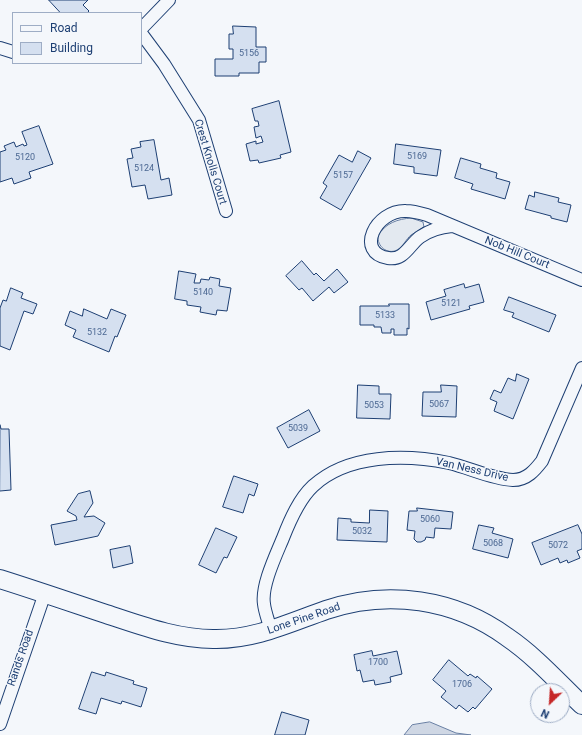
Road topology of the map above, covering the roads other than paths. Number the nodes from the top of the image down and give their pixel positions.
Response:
1 (169, 0) edge
2 (142, 28) edge
3 (142, 34) edge
4 (0, 48) edge
5 (12, 52) edge
6 (226, 211) dead end
7 (452, 226) junction
8 (582, 280) edge
9 (582, 368) edge
10 (0, 579) edge
11 (45, 593) junction
12 (271, 630) junction
13 (582, 705) edge
14 (0, 724) edge

1 - 2 street
3 - 6 street, Crest Knolls Court
4 - 5 street
7 - 7 street, Nob Hill Court
7 - 8 street, Nob Hill Court
9 - 12 street, Van Ness Drive
10 - 11 street, Lone Pine Road
11 - 12 street, Lone Pine Road
11 - 14 street, Rands Road
12 - 13 street, Lone Pine Road

